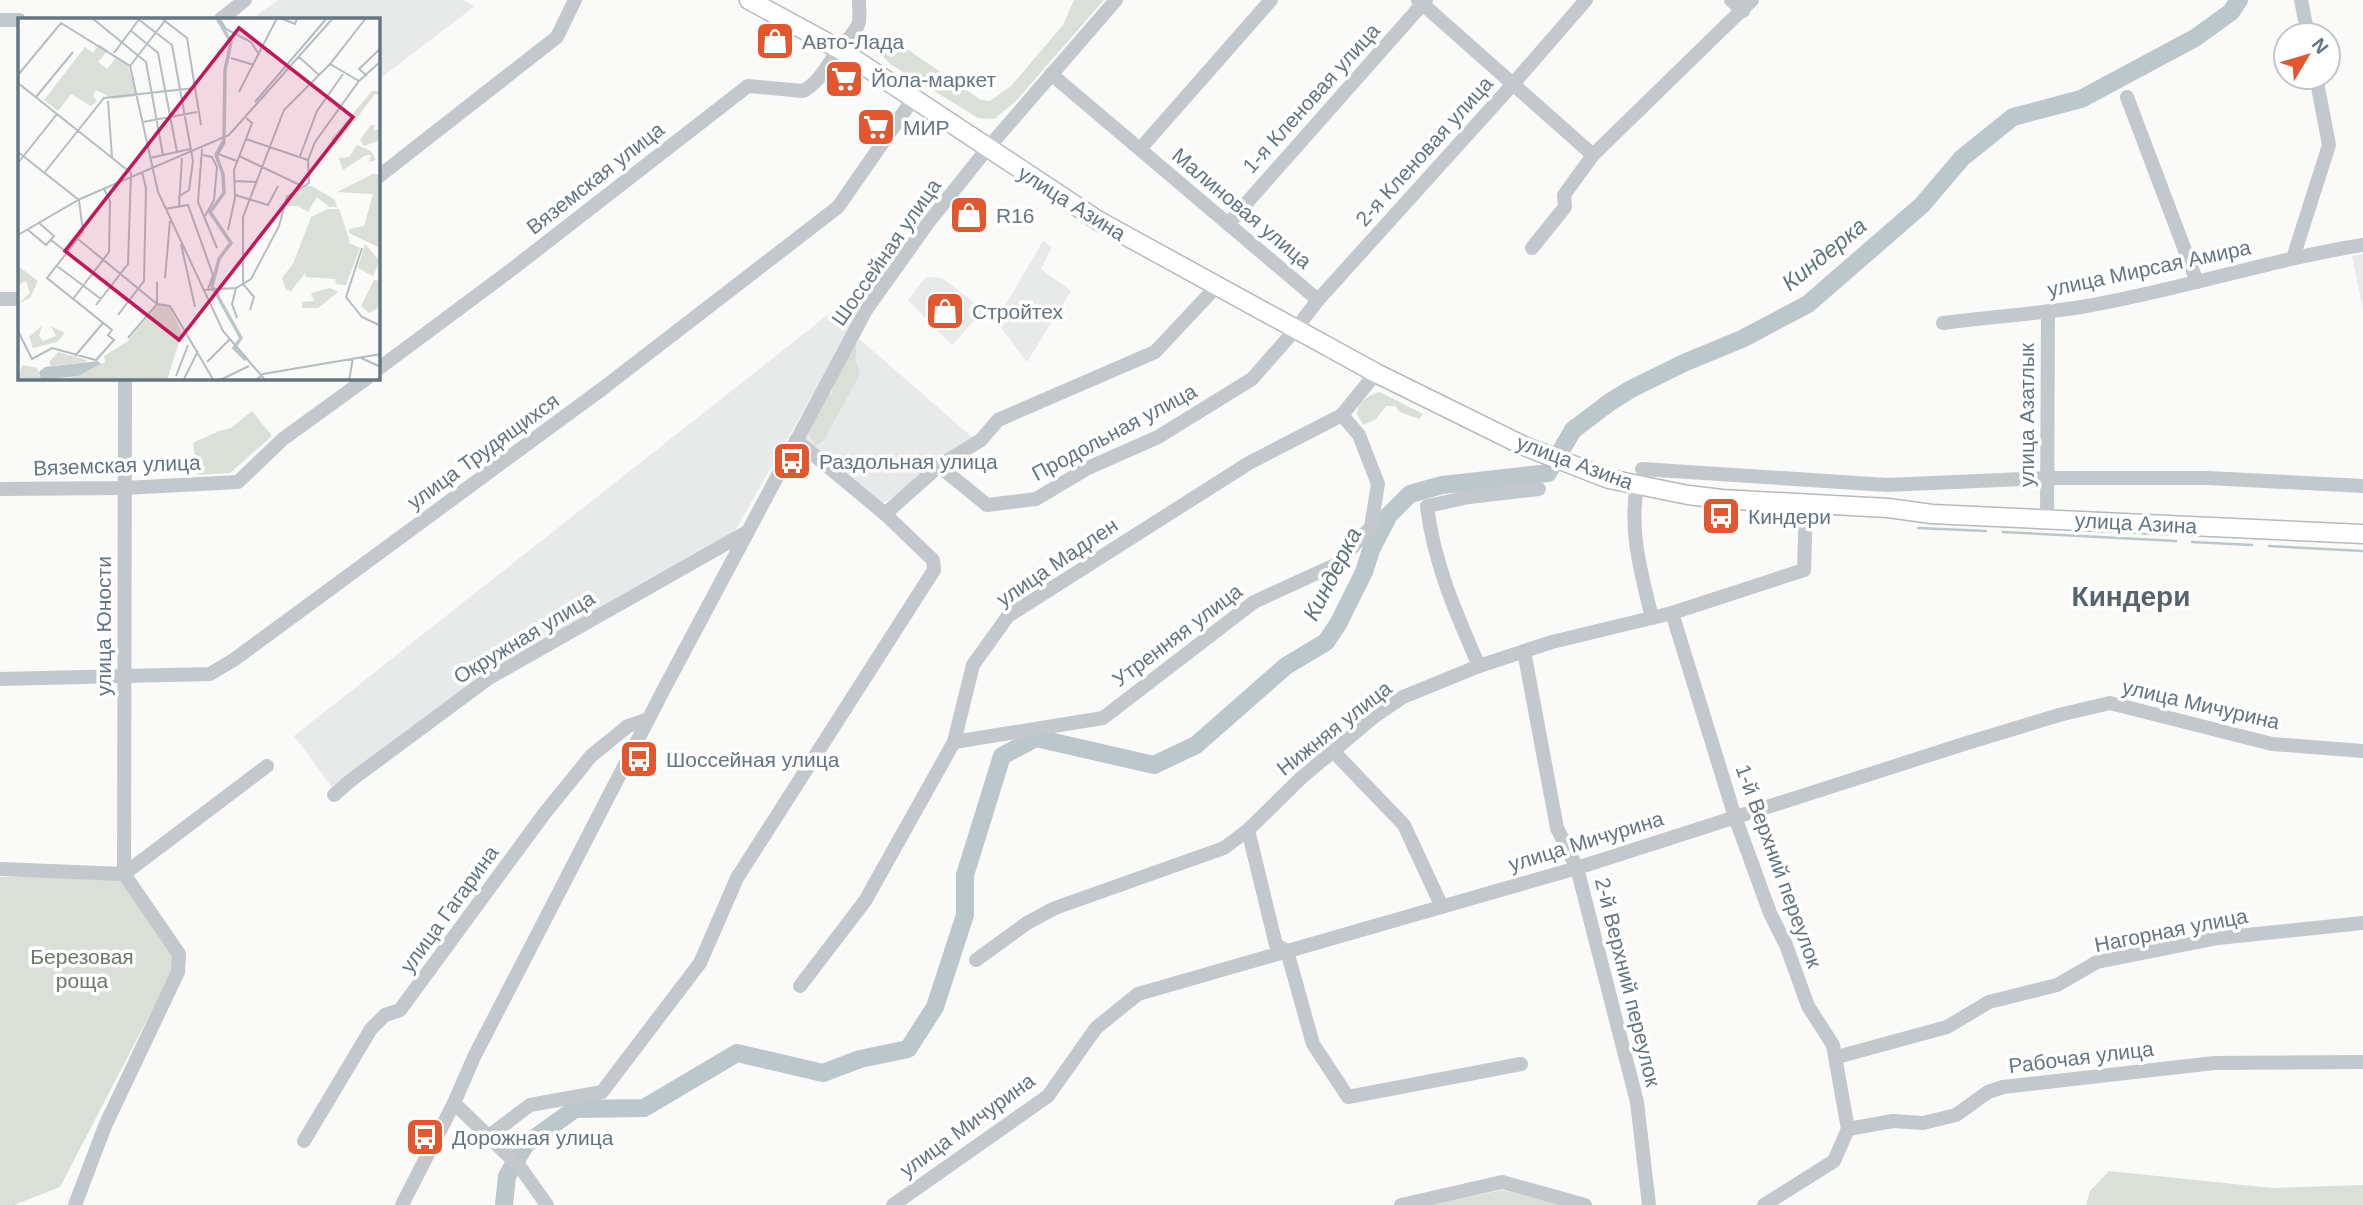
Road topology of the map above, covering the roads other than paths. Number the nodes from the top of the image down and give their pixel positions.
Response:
1 (245, 0) edge
2 (575, 0) edge
3 (749, 0) edge
4 (859, 0) edge
5 (1116, 0) edge
6 (1271, 0) edge
7 (1586, 0) edge
8 (1731, 0) edge
9 (2301, 0) edge
10 (1422, 1) edge
11 (1747, 5) edge
12 (222, 18) edge
13 (0, 20) edge
14 (18, 20) edge
15 (2305, 21) edge
16 (839, 49) junction
17 (1051, 74) junction
18 (1513, 84) junction
19 (2319, 91) edge
20 (2127, 97) dead end
21 (913, 99) junction
22 (987, 149) junction
23 (1140, 149) junction
24 (1593, 155) junction
25 (380, 175) edge
26 (1228, 224) junction
27 (2363, 245) edge
28 (1532, 248) dead end
29 (2293, 258) junction
30 (2197, 282) junction
31 (1216, 287) junction
32 (0, 299) edge
33 (18, 299) edge
34 (1318, 300) junction
35 (2048, 311) junction
36 (1943, 323) dead end
37 (1295, 330) junction
38 (380, 368) edge
39 (1376, 373) junction
40 (125, 380) edge
41 (364, 380) edge
42 (1342, 415) junction
43 (796, 440) junction
44 (939, 466) junction
45 (1640, 477) junction
46 (2047, 478) junction
47 (2363, 485) edge
48 (124, 488) junction
49 (0, 489) edge
50 (1539, 489) dead end
51 (1806, 503) junction
52 (885, 514) junction
53 (2047, 520) junction
54 (747, 533) junction
55 (2363, 534) edge
56 (1672, 613) junction
57 (1652, 618) junction
58 (1524, 651) junction
59 (1479, 666) junction
60 (124, 677) junction
61 (0, 679) edge
62 (648, 719) junction
63 (606, 742) junction
64 (954, 742) junction
65 (632, 751) junction
66 (1333, 751) junction
67 (2363, 751) edge
68 (267, 765) dead end
69 (334, 795) dead end
70 (1735, 817) junction
71 (1248, 830) junction
72 (1577, 868) junction
73 (0, 869) edge
74 (124, 874) junction
75 (1442, 907) junction
76 (2363, 923) edge
77 (1287, 951) junction
78 (976, 960) dead end
79 (800, 986) dead end
80 (1837, 1056) junction
81 (2363, 1062) edge
82 (1521, 1064) dead end
83 (454, 1103) junction
84 (1848, 1129) junction
85 (489, 1136) junction
86 (304, 1141) dead end
87 (75, 1205) edge
88 (402, 1205) edge
89 (547, 1205) edge
90 (893, 1205) edge
91 (1401, 1205) edge
92 (1585, 1205) edge
93 (1649, 1205) edge
94 (1764, 1205) edge

1 - 12 street
2 - 25 street
3 - 16 main road, улица Азина
4 - 16 street
5 - 17 street, Шоссейная улица
6 - 23 street, Малиновая улица
7 - 18 street, 2-я Кленовая улица
8 - 11 street
9 - 15 street
10 - 18 street
10 - 26 street, 1-я Кленовая улица
11 - 24 street
13 - 14 street
16 - 21 main road, улица Азина
16 - 38 street, Вяземская улица
17 - 22 street, Шоссейная улица
17 - 23 street, Малиновая улица
18 - 24 street
18 - 34 street, 2-я Кленовая улица
19 - 29 street
20 - 30 street
21 - 22 main road, улица Азина
21 - 60 street, улица Трудящихся
22 - 31 main road, улица Азина
22 - 43 street, Шоссейная улица
23 - 26 street, Малиновая улица
24 - 28 street
26 - 34 street, Малиновая улица
27 - 29 street, улица Мирсая Амира
29 - 30 street, улица Мирсая Амира
30 - 35 street, улица Мирсая Амира
31 - 37 main road, улица Азина
31 - 44 street
32 - 33 street
34 - 37 street, 2-я Кленовая улица
35 - 36 street, улица Мирсая Амира
35 - 46 street, улица Азатлык
37 - 39 main road, улица Азина
37 - 44 street, Продольная улица
39 - 42 street, улица Мадлен
39 - 45 main road, улица Азина
40 - 48 street, улица Юности
41 - 48 street, Вяземская улица
42 - 64 street, улица Мадлен
42 - 64 street, Утренняя улица
43 - 52 street
43 - 54 street, Шоссейная улица
44 - 52 street
45 - 46 street
45 - 51 main road, улица Азина
45 - 57 street
46 - 47 street
46 - 53 street, улица Азатлык
48 - 49 street, Вяземская улица
48 - 60 street, улица Юности
50 - 59 street
51 - 53 main road, улица Азина
51 - 56 street, Нижняя улица
52 - 85 street
53 - 55 main road, улица Азина
54 - 62 street, Шоссейная улица
54 - 69 street, Окружная улица
56 - 57 street, Нижняя улица
56 - 70 street, 1-й Верхний переулок
57 - 58 street, Нижняя улица
58 - 59 street, Нижняя улица
58 - 72 street, 2-й Верхний переулок
59 - 66 street, Нижняя улица
60 - 61 street, улица Трудящихся
60 - 74 street, улица Юности
62 - 63 street, улица Гагарина
62 - 65 street, Шоссейная улица
63 - 65 street
63 - 86 street, улица Гагарина
64 - 79 street, улица Мадлен
65 - 83 street, Шоссейная улица
66 - 71 street, Нижняя улица
66 - 75 street
67 - 70 street, улица Мичурина
68 - 74 street
70 - 72 street, улица Мичурина
70 - 80 street, 1-й Верхний переулок
71 - 77 street
71 - 78 street, Нижняя улица
72 - 75 street, улица Мичурина
72 - 93 street, 2-й Верхний переулок
73 - 74 street
74 - 87 street
75 - 77 street, улица Мичурина
76 - 80 street, Нагорная улица
77 - 82 street
77 - 90 street, улица Мичурина
80 - 84 street, 1-й Верхний переулок
81 - 84 street, Рабочая улица
83 - 85 street
83 - 88 street, Шоссейная улица
84 - 94 street
85 - 89 street
91 - 92 street

